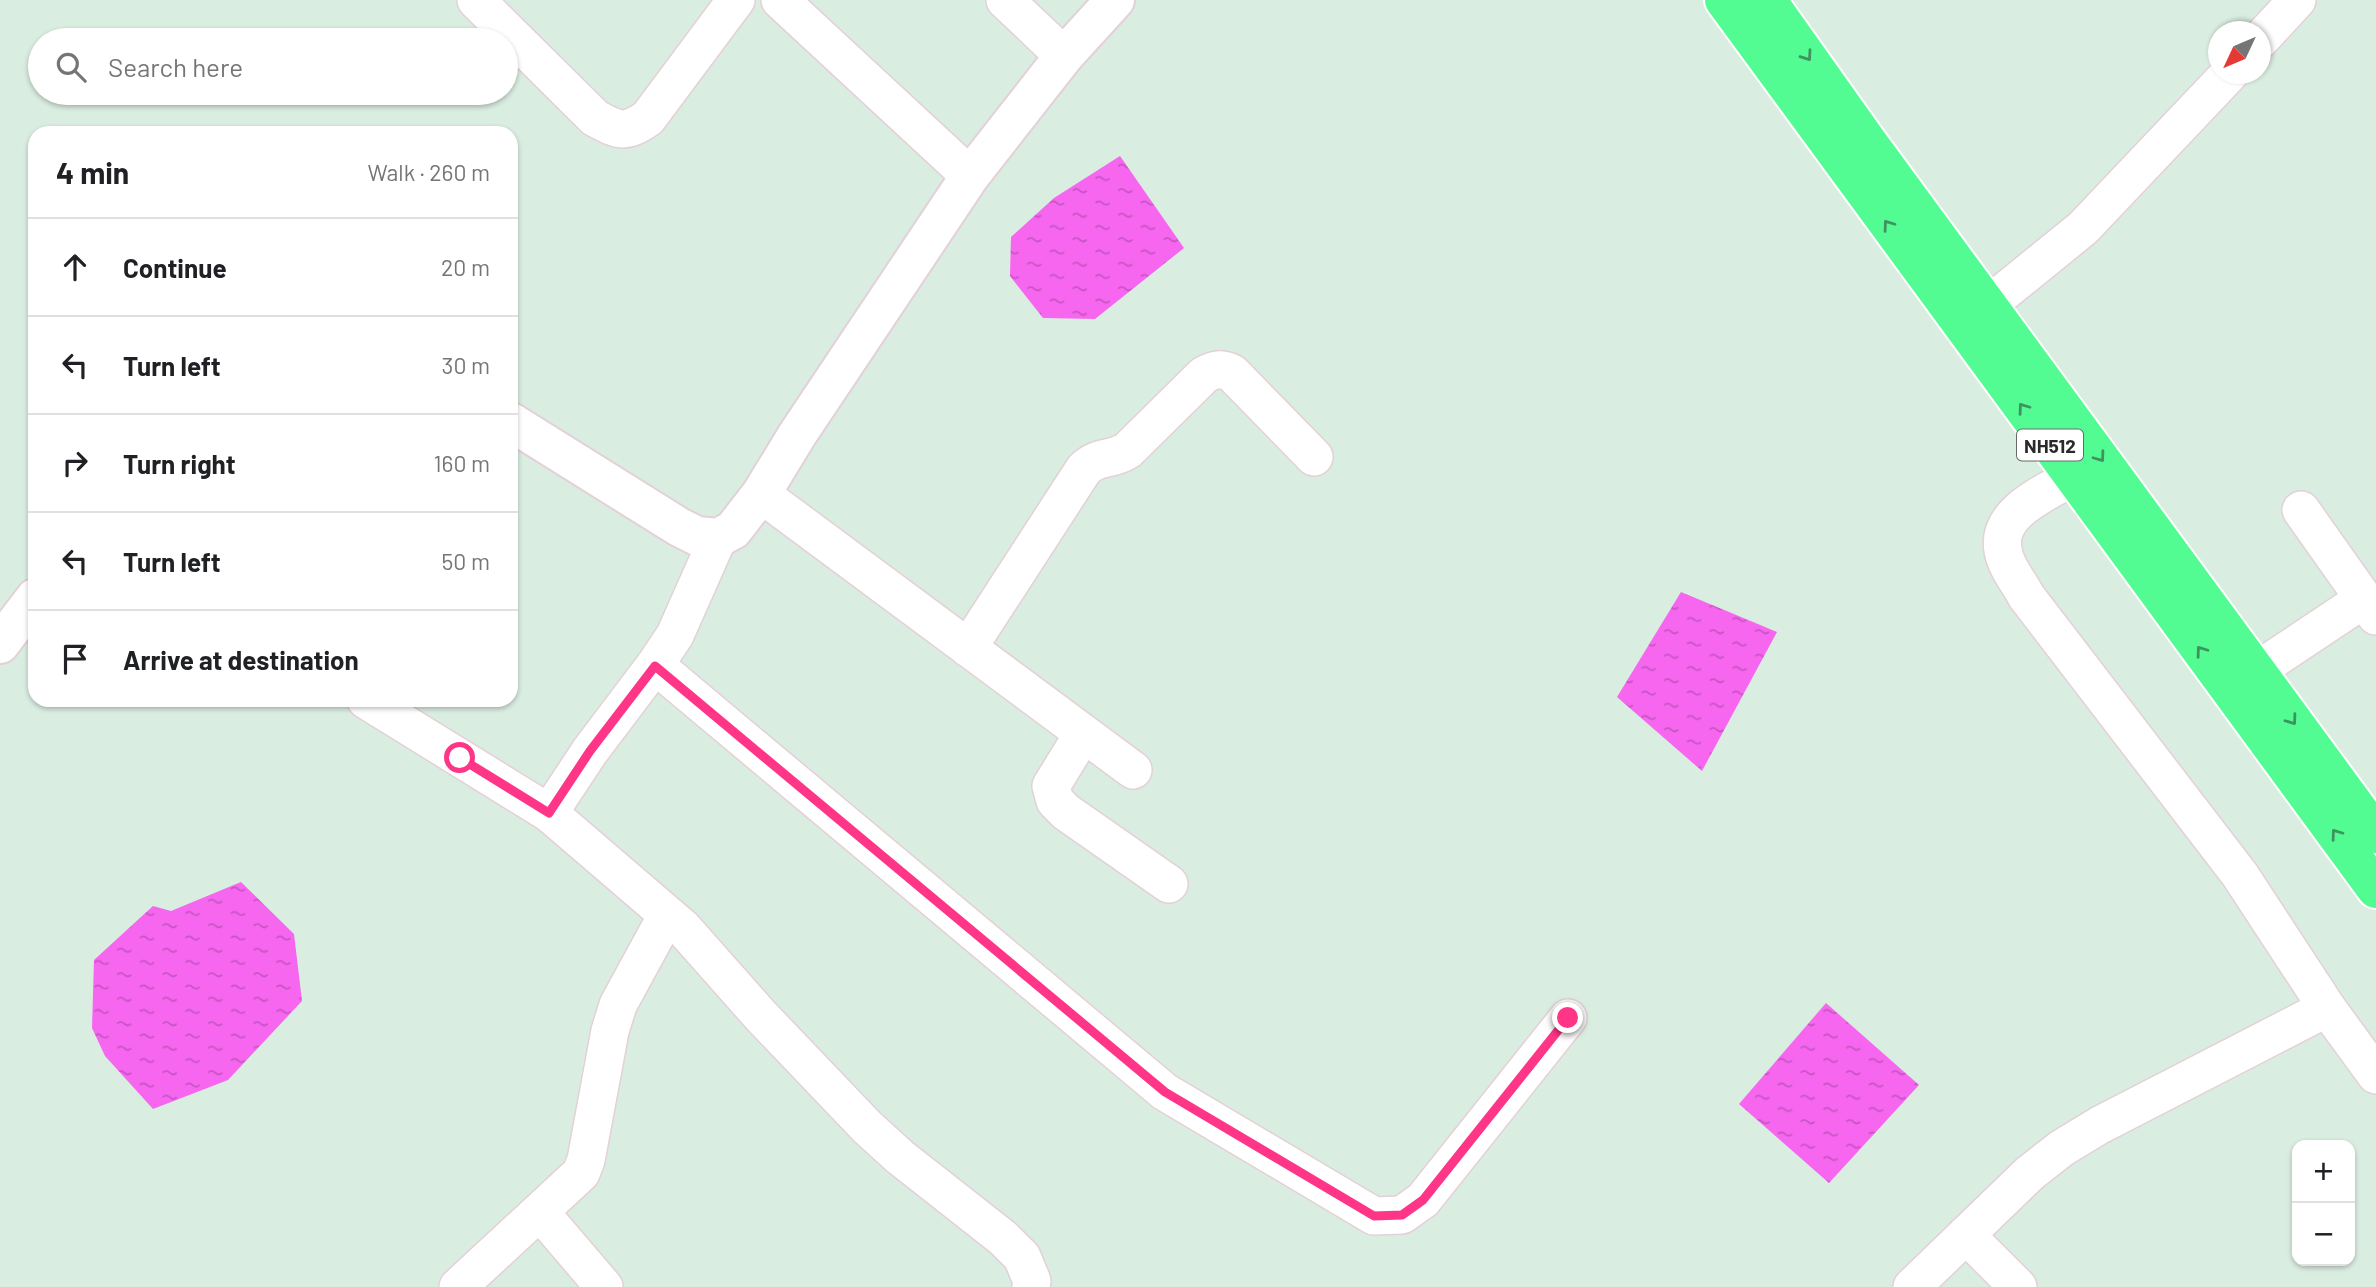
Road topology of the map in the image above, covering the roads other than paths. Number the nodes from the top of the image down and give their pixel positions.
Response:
1 (476, 0) edge
2 (736, 0) edge
3 (780, 0) edge
4 (1005, 0) edge
5 (1115, 0) edge
6 (1724, 0) edge
7 (1767, 0) edge
8 (2297, 0) edge
9 (504, 28) edge
10 (2271, 28) edge
11 (518, 42) edge
12 (1064, 56) junction
13 (2221, 84) edge
14 (970, 176) junction
15 (1988, 305) junction
16 (518, 426) edge
17 (1314, 457) dead end
18 (2073, 477) junction
19 (761, 494) junction
20 (2301, 510) dead end
21 (718, 538) junction
22 (28, 607) edge
23 (2370, 608) edge
24 (0, 644) edge
25 (968, 648) junction
26 (655, 666) junction
27 (2256, 671) junction
28 (377, 707) edge
29 (1083, 734) junction
30 (1133, 770) dead end
31 (549, 813) junction
32 (2376, 834) edge
33 (1169, 884) dead end
34 (2376, 889) edge
35 (667, 915) junction
36 (2327, 1008) junction
37 (1568, 1018) dead end
38 (2376, 1075) edge
39 (540, 1212) junction
40 (1966, 1235) junction
41 (458, 1287) edge
42 (604, 1287) edge
43 (1031, 1287) edge
44 (1912, 1287) edge
45 (2018, 1287) edge

1 - 9 street
2 - 11 street
3 - 14 street
4 - 12 street
5 - 12 street
18 -> 6 highway, NH512
7 -> 15 highway, NH512
8 - 10 street
12 - 14 street
13 - 15 street
14 - 19 street
15 -> 27 highway, NH512
16 - 21 street
17 - 25 street
34 -> 18 highway, NH512
18 - 36 street
19 - 21 street
19 - 25 street
20 - 23 street
21 - 26 street
22 - 24 street
23 - 27 street
25 - 29 street
26 - 31 street
26 - 37 street
27 -> 32 highway, NH512
28 - 31 street
29 - 30 street
29 - 33 street
31 - 35 street
35 - 39 street
35 - 43 street
36 - 38 street
36 - 40 street
39 - 41 street
39 - 42 street
40 - 44 street
40 - 45 street

